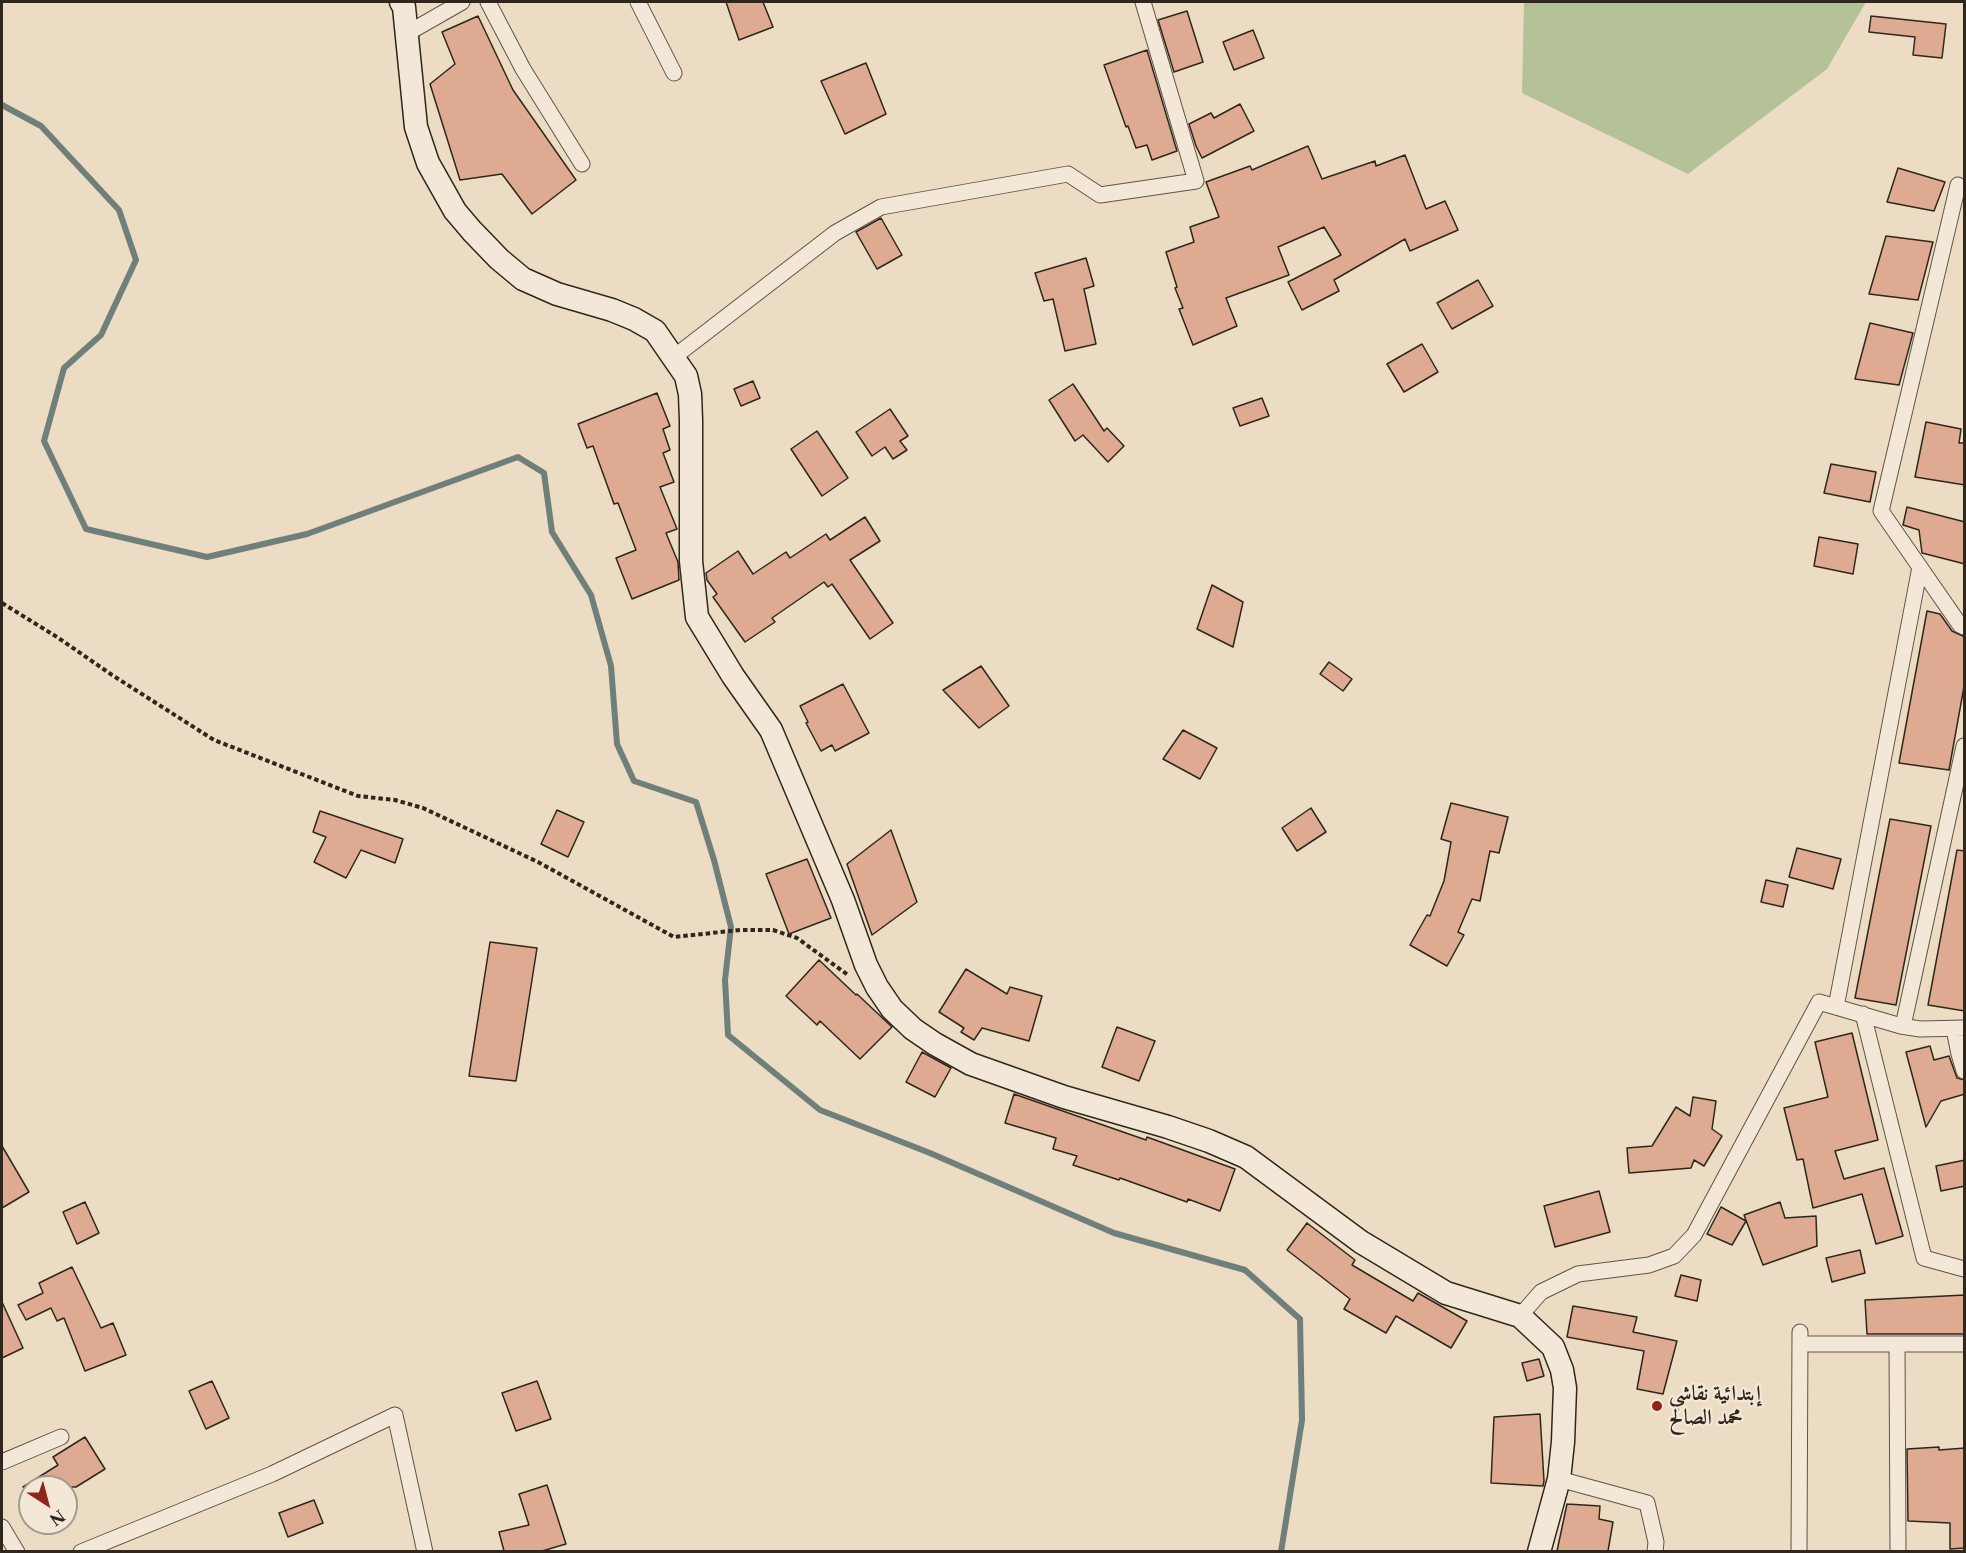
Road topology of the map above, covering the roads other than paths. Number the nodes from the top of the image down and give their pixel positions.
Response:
1 (400, 2) edge
2 (462, 2) edge
3 (488, 2) edge
4 (638, 2) edge
5 (1143, 2) edge
6 (406, 34) junction
7 (674, 73) dead end
8 (582, 164) dead end
9 (1958, 185) dead end
10 (674, 357) junction
11 (1920, 567) junction
12 (1965, 627) edge
13 (1965, 747) edge
14 (1836, 1007) junction
15 (1863, 1014) junction
16 (1904, 1026) junction
17 (1959, 1029) edge
18 (1965, 1071) edge
19 (1965, 1269) edge
20 (1520, 1316) junction
21 (1898, 1344) junction
22 (1965, 1344) edge
23 (61, 1437) dead end
24 (2, 1462) edge
25 (1559, 1479) junction
26 (2, 1527) edge
27 (17, 1551) edge
28 (81, 1551) edge
29 (425, 1551) edge
30 (1539, 1551) edge
31 (1655, 1551) edge
32 (1799, 1551) edge
33 (1898, 1551) edge

1 - 6 main road
2 - 6 street
3 - 8 street
4 - 7 street
5 - 10 street
6 - 10 main road
9 - 11 street
10 - 20 main road
11 - 12 street
11 - 14 street
13 - 16 street
14 - 15 street
14 - 20 street
15 - 16 street
15 - 19 street
16 - 17 street
17 - 18 street
20 - 25 main road
21 - 22 street
21 - 32 street
21 - 33 street
23 - 24 street
25 - 30 main road
25 - 31 street
26 - 27 street
28 - 29 street

